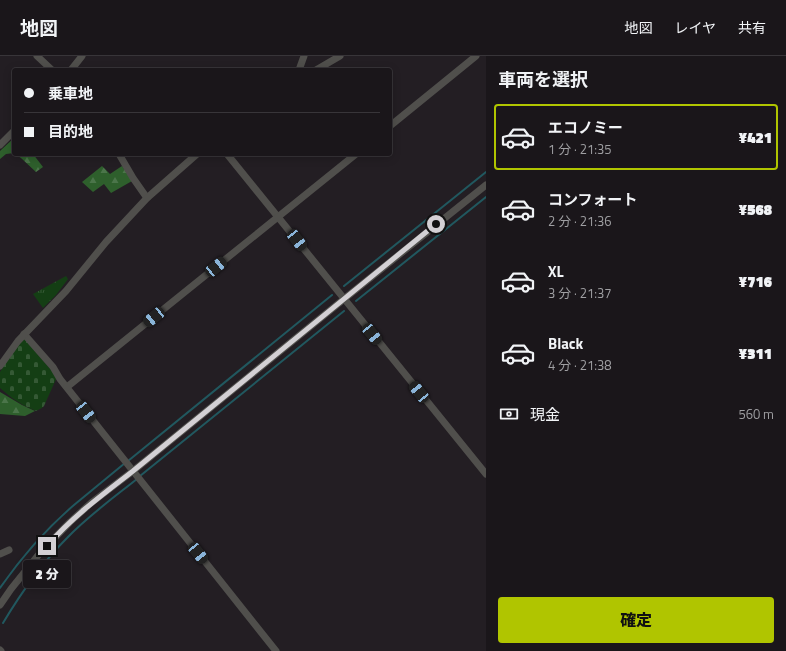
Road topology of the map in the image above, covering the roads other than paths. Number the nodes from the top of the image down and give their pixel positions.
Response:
1 (37, 56) edge
2 (82, 56) edge
3 (304, 56) edge
4 (340, 56) edge
5 (476, 56) edge
6 (50, 68) edge
7 (73, 68) edge
8 (300, 68) edge
9 (319, 68) edge
10 (392, 124) edge
11 (12, 133) edge
12 (0, 145) edge
13 (120, 156) edge
14 (195, 156) edge
15 (230, 156) edge
16 (354, 156) edge
17 (486, 185) edge
18 (147, 198) junction
19 (278, 217) junction
20 (344, 299) junction
21 (24, 334) junction
22 (0, 366) edge
23 (67, 387) junction
24 (486, 474) edge
25 (136, 476) junction
26 (9, 550) dead end
27 (0, 554) edge
28 (0, 605) edge
29 (276, 651) edge

1 - 6 street
2 - 7 street
3 - 8 street
4 - 9 street
5 - 10 street
11 - 12 street
13 - 18 street
14 - 18 street
15 - 19 street
16 - 19 street
17 - 20 street
18 - 21 street
19 - 20 street
19 - 23 street
20 - 24 street
20 - 25 street
21 - 22 street
21 - 23 street
23 - 25 street
25 - 28 street
25 - 29 street
26 - 27 street

